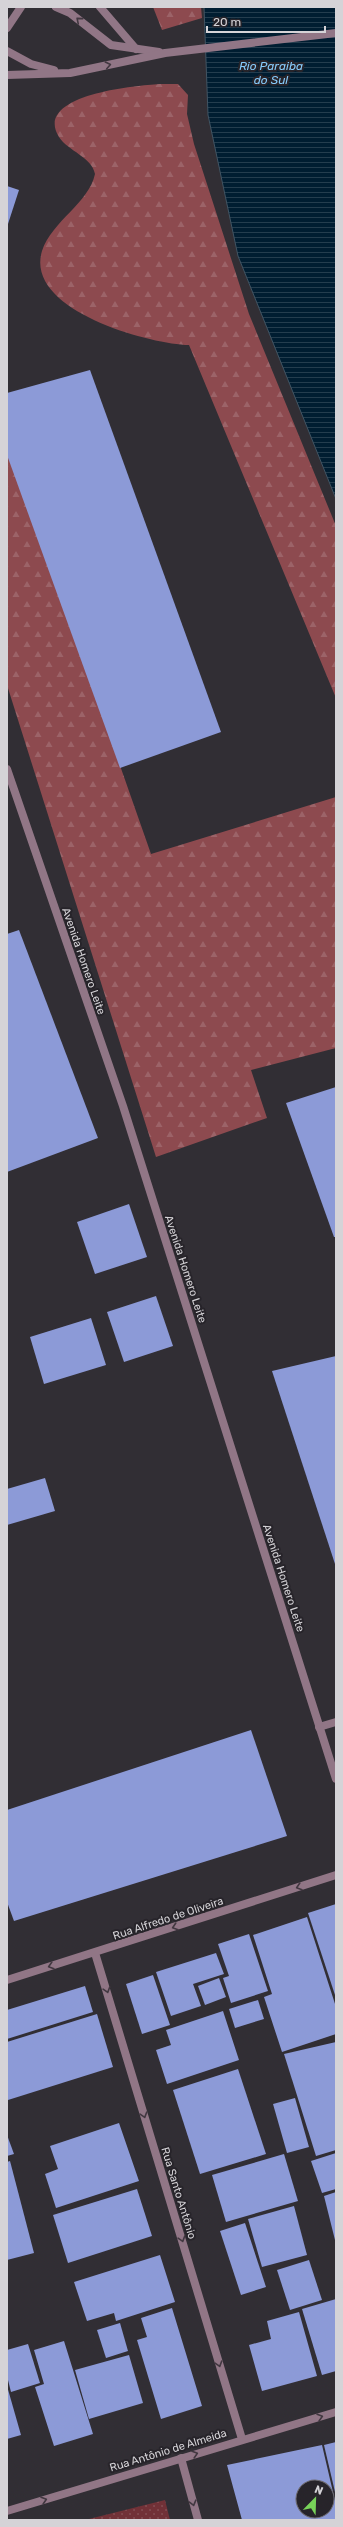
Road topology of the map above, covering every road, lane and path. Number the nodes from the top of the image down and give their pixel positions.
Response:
1 (21, 7) edge
2 (56, 7) edge
3 (100, 7) edge
4 (7, 28) edge
5 (336, 33) edge
6 (136, 49) junction
7 (7, 51) edge
8 (168, 53) junction
9 (70, 73) junction
10 (7, 75) edge
11 (7, 769) edge
12 (336, 1722) edge
13 (319, 1727) junction
14 (336, 1779) edge
15 (336, 1875) edge
16 (95, 1953) junction
17 (7, 1980) edge
18 (336, 2412) edge
19 (242, 2439) junction
20 (181, 2458) junction
21 (7, 2511) edge
22 (198, 2520) edge

1 - 4 street
6 -> 2 street
3 - 6 street
5 - 8 street
6 - 8 street
7 - 9 street
9 -> 8 street
9 - 10 street
11 - 13 street, Avenida Homero Leite
12 - 13 street
13 - 14 street, Avenida Homero Leite
15 -> 16 street, Rua Alfredo de Oliveira
16 -> 17 street, Rua Alfredo de Oliveira
16 -> 19 street, Rua Santo Antônio
19 -> 18 street, Rua Antônio de Almeida
20 -> 19 street, Rua Antônio de Almeida
21 -> 20 street, Rua Antônio de Almeida
20 -> 22 street

